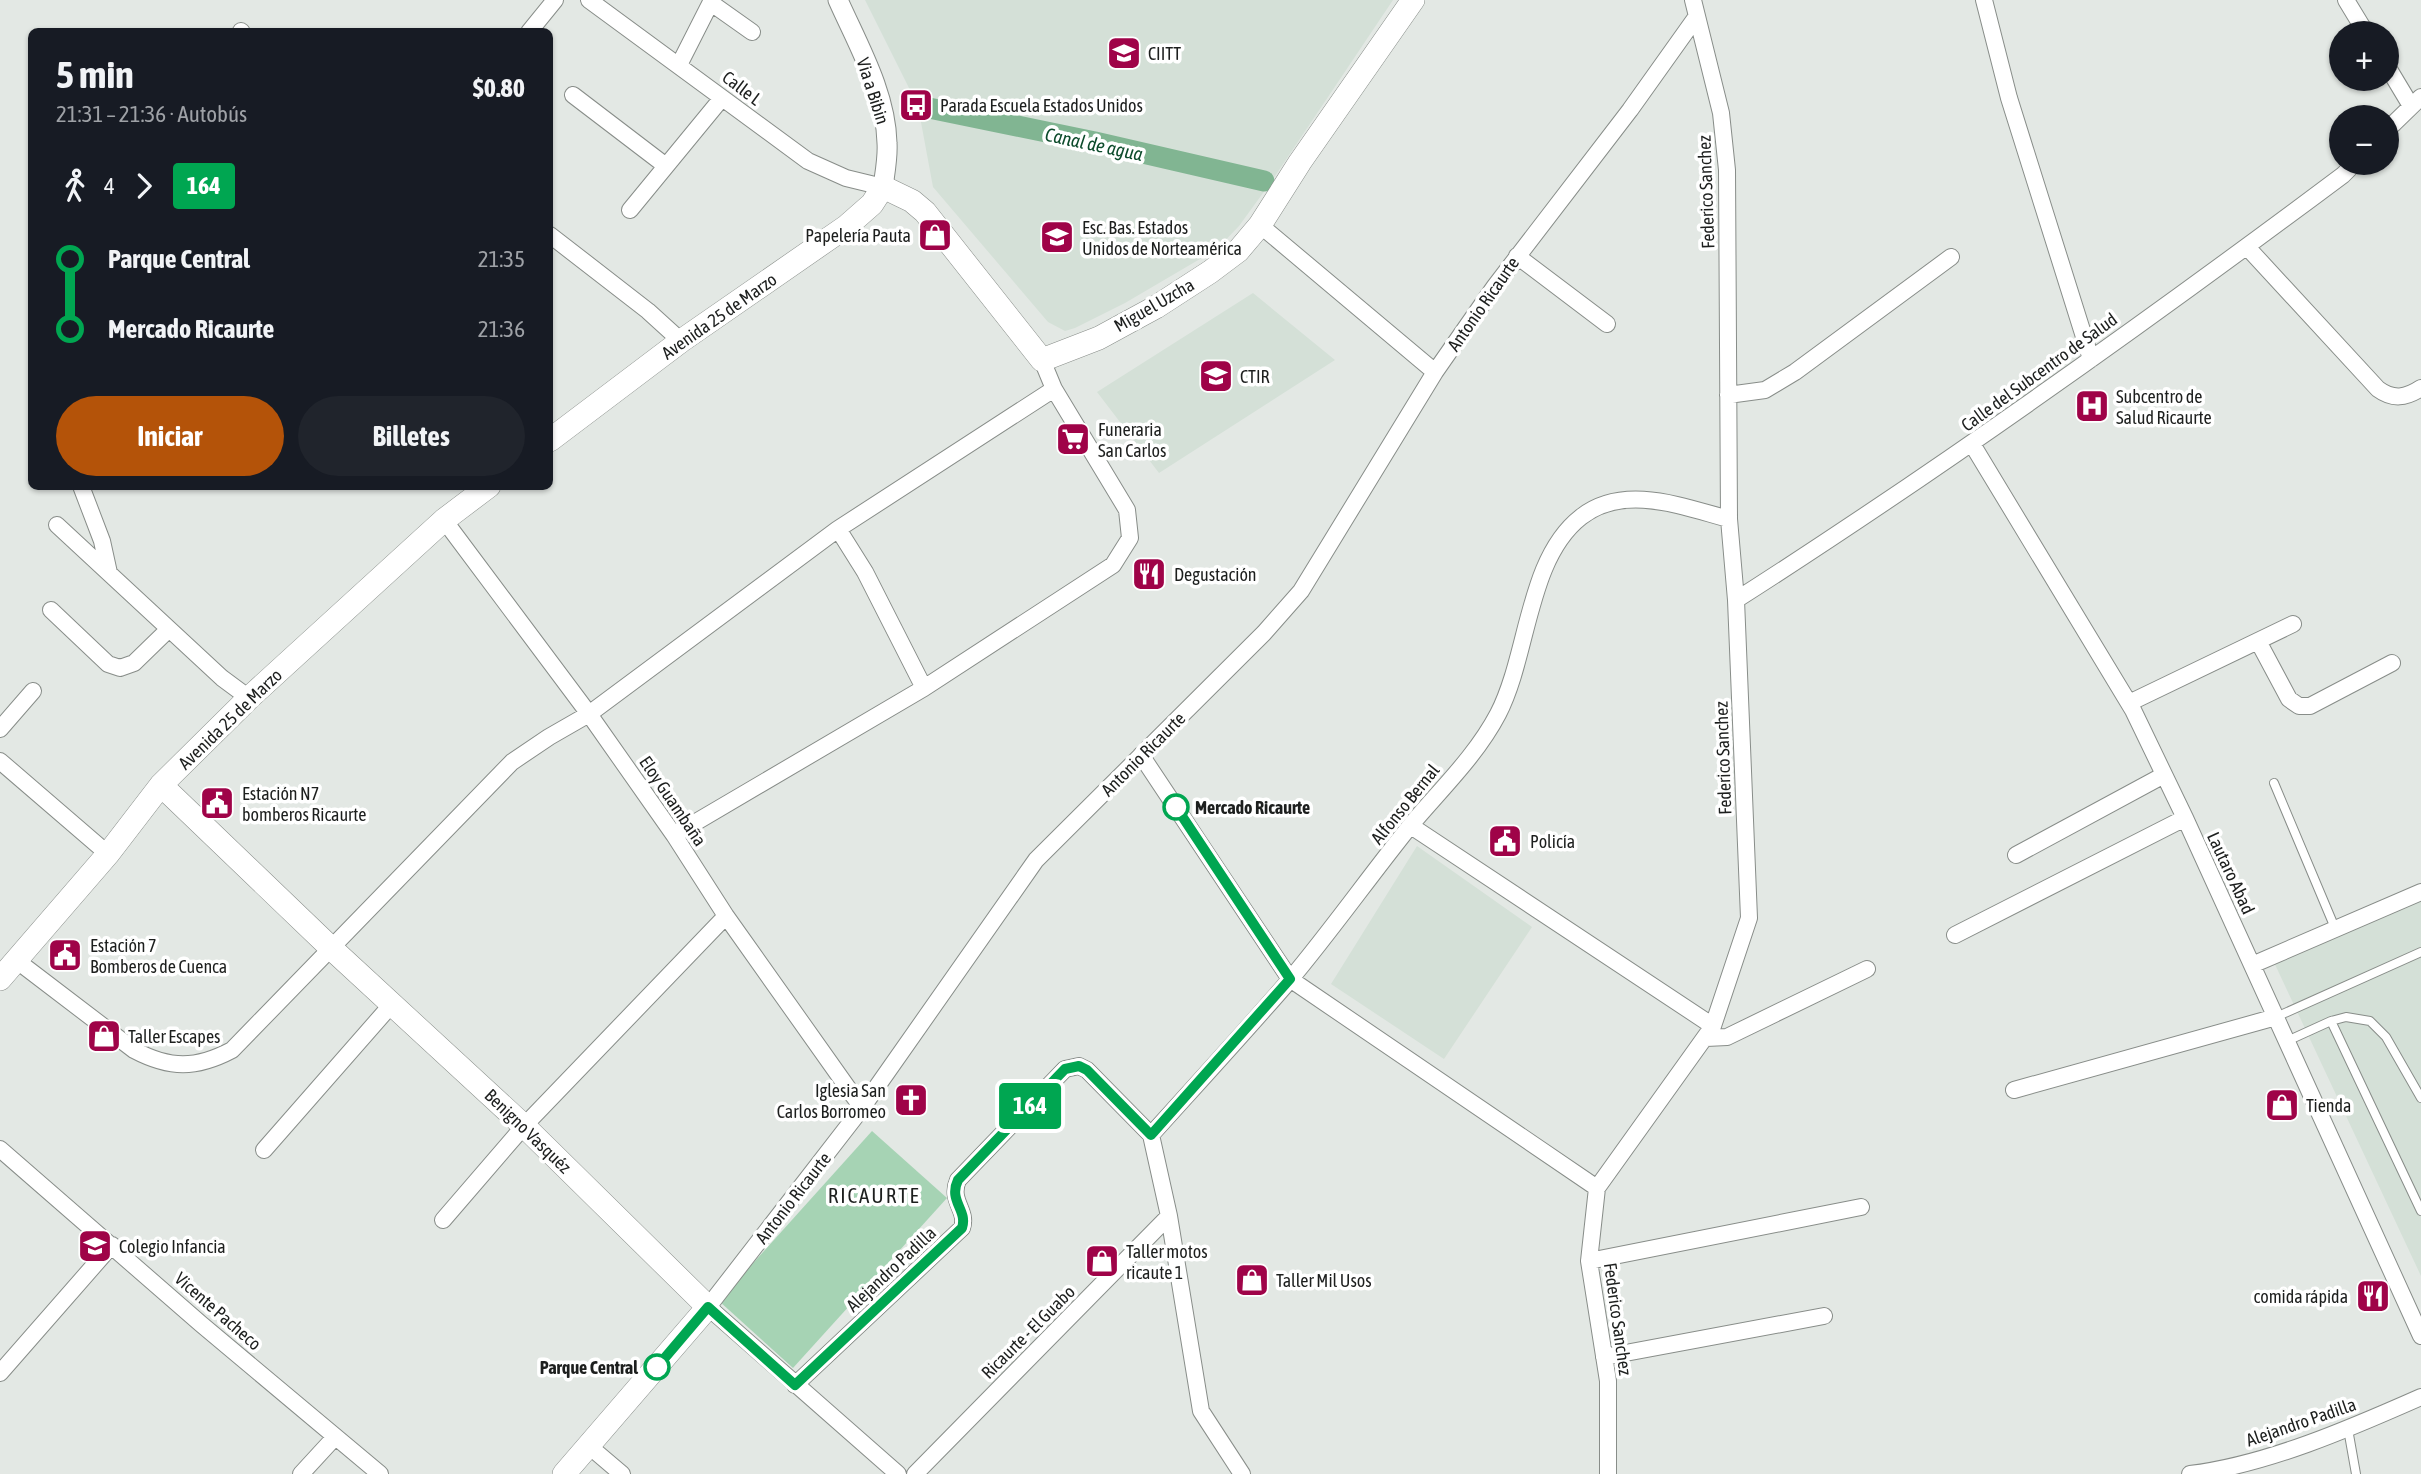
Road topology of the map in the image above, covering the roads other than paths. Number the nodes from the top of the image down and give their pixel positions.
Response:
1 (555, 0) edge
2 (589, 0) edge
3 (838, 0) edge
4 (1413, 0) edge
5 (1984, 0) edge
6 (2346, 0) edge
7 (712, 1) edge
8 (1695, 8) edge
9 (2359, 21) edge
10 (532, 28) edge
11 (752, 32) dead end
12 (679, 65) junction
13 (2399, 80) edge
14 (572, 95) dead end
15 (722, 98) junction
16 (2416, 101) edge
17 (2399, 118) edge
18 (666, 166) junction
19 (2343, 175) edge
20 (883, 187) junction
21 (630, 210) dead end
22 (1260, 225) junction
23 (553, 239) edge
24 (2247, 247) junction
25 (1517, 256) junction
26 (1951, 257) dead end
27 (1607, 324) dead end
28 (681, 341) junction
29 (2091, 359) junction
30 (1042, 360) junction
31 (1435, 372) junction
32 (2421, 388) edge
33 (1054, 389) junction
34 (1728, 395) junction
35 (553, 438) edge
36 (1972, 444) junction
37 (83, 490) edge
38 (484, 490) edge
39 (1729, 519) junction
40 (444, 520) junction
41 (57, 525) dead end
42 (838, 528) junction
43 (109, 573) junction
44 (1736, 600) junction
45 (51, 610) dead end
46 (2293, 624) dead end
47 (169, 629) junction
48 (2258, 642) junction
49 (2392, 663) dead end
50 (924, 688) junction
51 (33, 691) dead end
52 (249, 698) junction
53 (2129, 703) junction
54 (589, 714) junction
55 (0, 729) edge
56 (1141, 755) junction
57 (0, 761) edge
58 (2164, 775) junction
59 (2274, 783) dead end
60 (161, 785) junction
61 (2185, 818) junction
62 (1411, 825) junction
63 (674, 835) junction
64 (108, 854) junction
65 (2016, 855) dead end
66 (2421, 892) edge
67 (726, 916) junction
68 (2335, 928) junction
69 (1955, 935) dead end
70 (332, 949) junction
71 (2421, 952) edge
72 (16, 960) junction
73 (2252, 965) junction
74 (1867, 969) dead end
75 (0, 979) edge
76 (1290, 979) junction
77 (392, 1004) junction
78 (2276, 1017) junction
79 (2331, 1021) junction
80 (1709, 1032) junction
81 (2287, 1041) junction
82 (2014, 1090) dead end
83 (2421, 1098) edge
84 (862, 1108) junction
85 (524, 1126) junction
86 (1151, 1135) junction
87 (0, 1149) edge
88 (264, 1150) dead end
89 (1597, 1188) junction
90 (1861, 1207) dead end
91 (2421, 1211) edge
92 (1168, 1216) junction
93 (443, 1220) dead end
94 (112, 1245) junction
95 (1589, 1261) junction
96 (708, 1307) junction
97 (1824, 1316) dead end
98 (2421, 1336) edge
99 (1604, 1357) junction
100 (0, 1373) edge
101 (795, 1385) junction
102 (2421, 1398) edge
103 (2348, 1429) junction
104 (335, 1437) junction
105 (589, 1447) junction
106 (2215, 1472) edge
107 (301, 1474) edge
108 (380, 1474) edge
109 (564, 1474) edge
110 (622, 1474) edge
111 (898, 1474) edge
112 (915, 1474) edge
113 (1242, 1474) edge
114 (1608, 1474) edge
115 (2190, 1474) edge
116 (2356, 1474) edge

1 - 10 street
2 - 12 street, Calle L
3 - 20 street, Via a Bibin
4 - 22 main road, Miguel Uzcha
5 - 29 street
6 - 9 street
7 - 11 street
7 - 12 street
8 - 25 street, Antonio Ricaurte
8 - 34 street, Federico Sanchez
12 - 15 street, Calle L
13 - 16 street
14 - 18 street
15 - 18 street
15 - 20 street, Calle L
16 - 17 street
18 - 21 street
19 - 24 street, Calle del Subcentro de Salud
20 - 28 main road, Avenida 25 de Marzo
20 - 30 main road
22 - 30 main road, Miguel Uzcha
22 - 31 street
23 - 28 street
24 - 29 street, Calle del Subcentro de Salud
24 - 32 street
25 - 27 street
25 - 31 street, Antonio Ricaurte
26 - 34 street
28 - 35 main road, Avenida 25 de Marzo
29 - 36 street, Calle del Subcentro de Salud
30 - 33 street
31 - 56 street, Antonio Ricaurte
33 - 42 street
33 - 50 street
34 - 39 street, Federico Sanchez
36 - 44 street, Calle del Subcentro de Salud
36 - 53 street, Lautaro Abad
37 - 43 street
38 - 40 main road, Avenida 25 de Marzo
39 - 44 street, Federico Sanchez
39 - 62 street, Alfonso Bernal
40 - 52 main road, Avenida 25 de Marzo
40 - 54 street, Eloy Guambaña
41 - 43 street
42 - 50 street
42 - 54 street
43 - 47 street
44 - 80 street, Federico Sanchez
45 - 47 street
46 - 48 street
47 - 52 street
48 - 49 street
48 - 53 street
50 - 63 street
51 - 55 street
52 - 60 main road, Avenida 25 de Marzo
53 - 58 street, Lautaro Abad
54 - 63 street, Eloy Guambaña
54 - 70 street
56 - 76 street
56 - 84 street, Antonio Ricaurte
57 - 64 street
58 - 61 street, Lautaro Abad
58 - 65 street
59 - 68 lane
60 - 64 main road, Avenida 25 de Marzo
60 - 70 main road, Benigno Vasquéz
61 - 69 street
61 - 73 street, Lautaro Abad
62 - 76 street, Alfonso Bernal
62 - 80 street
63 - 67 street, Eloy Guambaña
64 - 72 main road, Avenida 25 de Marzo
66 - 68 street
67 - 84 street, Eloy Guambaña
67 - 85 street
68 - 73 street
70 - 72 street
70 - 77 main road, Benigno Vasquéz
71 - 78 lane
72 - 75 main road, Avenida 25 de Marzo
73 - 78 street, Lautaro Abad
74 - 80 street
76 - 86 street, Alfonso Bernal
76 - 89 street
77 - 85 main road, Benigno Vasquéz
77 - 88 street
78 - 81 street, Lautaro Abad
78 - 82 street
79 - 81 lane
79 - 83 lane
79 - 91 lane
80 - 89 street, Federico Sanchez
81 - 98 street, Lautaro Abad
84 - 96 street, Antonio Ricaurte
85 - 93 street
85 - 96 main road, Benigno Vasquéz
86 - 92 street
86 - 101 street, Alejandro Padilla
87 - 94 street, Vicente Pacheco
89 - 95 street, Federico Sanchez
90 - 95 street
92 - 112 street, Ricaurte - El Guabo
92 - 113 street
94 - 100 street
94 - 104 street, Vicente Pacheco
95 - 99 street, Federico Sanchez
96 - 101 street, Benigno Vasquéz
96 - 105 main road, Antonio Ricaurte
97 - 99 street
99 - 114 street, Federico Sanchez
101 - 111 street, Benigno Vasquéz
102 - 103 street, Alejandro Padilla
103 - 106 street, Alejandro Padilla
103 - 116 lane
104 - 107 street
104 - 108 street, Vicente Pacheco
105 - 109 main road, Antonio Ricaurte
105 - 110 street
106 - 115 street, Alejandro Padilla

